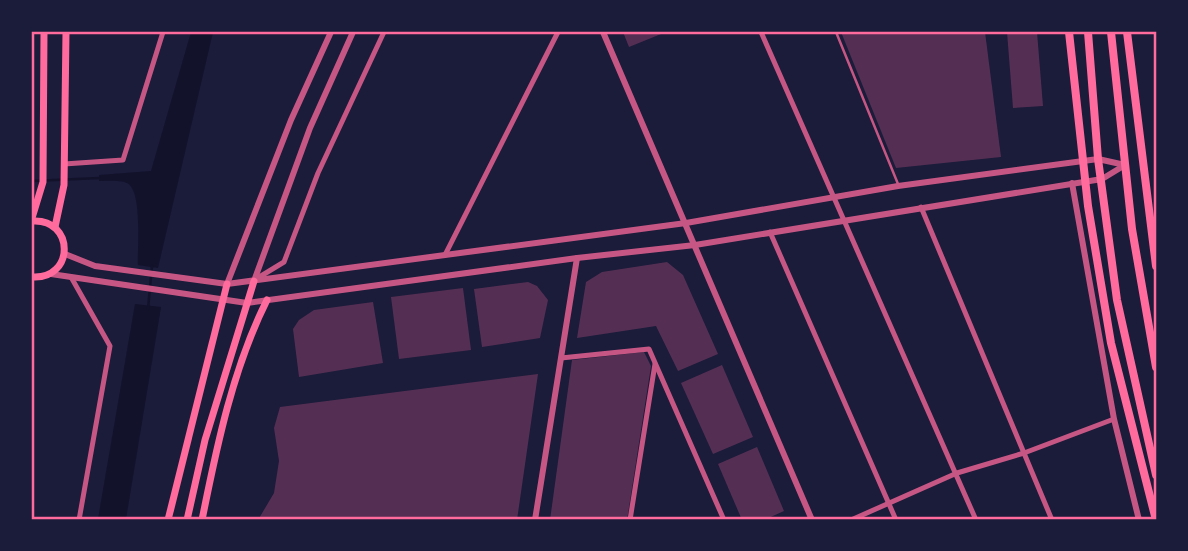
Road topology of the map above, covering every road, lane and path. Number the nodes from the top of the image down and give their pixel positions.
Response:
1 (44, 32) edge
2 (65, 32) edge
3 (163, 32) edge
4 (331, 32) edge
5 (353, 32) edge
6 (384, 32) edge
7 (558, 32) edge
8 (603, 32) edge
9 (761, 32) edge
10 (836, 32) edge
11 (1069, 32) edge
12 (1088, 32) edge
13 (1111, 32) edge
14 (1127, 32) edge
15 (1098, 159) junction
16 (1084, 161) junction
17 (64, 164) junction
18 (1125, 165) junction
19 (1102, 178) junction
20 (1086, 181) junction
21 (1072, 183) junction
22 (898, 186) junction
23 (833, 197) junction
24 (921, 206) junction
25 (844, 218) junction
26 (32, 219) edge
27 (687, 223) junction
28 (55, 227) junction
29 (770, 232) junction
30 (695, 245) junction
31 (65, 254) junction
32 (445, 256) junction
33 (577, 258) junction
34 (1157, 266) edge
35 (51, 274) junction
36 (32, 277) edge
37 (71, 277) junction
38 (254, 281) junction
39 (227, 284) junction
40 (222, 300) junction
41 (267, 300) junction
42 (247, 303) junction
43 (561, 358) junction
44 (655, 362) junction
45 (1157, 367) edge
46 (1114, 419) junction
47 (1024, 453) junction
48 (957, 473) junction
49 (1157, 475) edge
50 (889, 503) junction
51 (79, 520) edge
52 (168, 520) edge
53 (187, 520) edge
54 (202, 520) edge
55 (535, 520) edge
56 (630, 520) edge
57 (724, 520) edge
58 (812, 520) edge
59 (851, 520) edge
60 (896, 520) edge
61 (976, 520) edge
62 (1052, 520) edge
63 (1139, 520) edge
64 (1156, 520) edge

1 - 26 main road
2 - 17 main road
3 - 17 street
4 - 39 street
5 - 38 street
6 - 38 street
7 - 32 street
8 - 27 street
9 - 23 street
10 - 22 lane
11 - 16 main road
12 - 15 main road
13 - 18 main road
14 - 34 main road
15 - 16 street
15 - 18 street
15 - 19 main road
16 - 20 main road
16 - 22 street
17 - 28 main road
18 - 19 street
18 - 45 main road
19 - 20 street
19 - 49 main road
20 - 21 street
20 - 64 main road
21 - 24 street
21 - 46 street
22 - 23 street
23 - 25 street
23 - 27 street
24 - 25 street
24 - 47 street
25 - 29 street
25 - 48 street
26 - 28 main road
27 - 30 street
27 - 32 street
28 - 31 main road
29 - 30 street
29 - 50 street
30 - 33 street
30 - 58 street
31 - 35 main road
31 - 39 street
32 - 38 street
33 - 41 street
33 - 43 street
35 - 36 main road
35 - 37 street
37 - 40 street
37 - 51 street
38 - 39 street
38 - 42 main road
39 - 40 main road
40 - 42 street
40 - 52 main road
41 - 42 street
41 - 54 main road
42 - 53 main road
43 - 44 street
43 - 55 street
44 - 56 street
44 - 57 street
46 - 47 street
46 - 63 street
47 - 48 street
47 - 62 street
48 - 50 street
48 - 61 street
50 - 59 street
50 - 60 street

